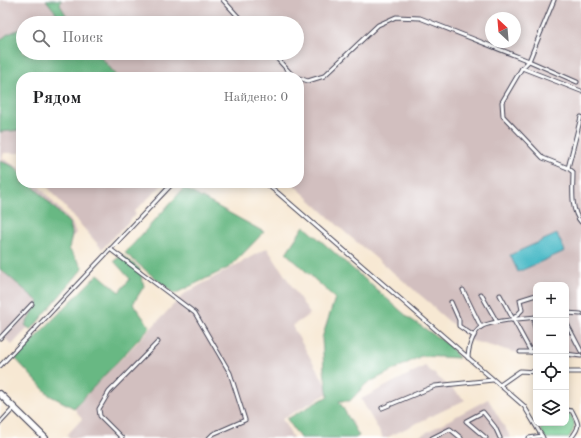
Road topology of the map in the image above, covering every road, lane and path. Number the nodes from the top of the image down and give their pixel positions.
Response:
1 (223, 0) edge
2 (554, 0) edge
3 (238, 16) edge
4 (278, 60) edge
5 (529, 61) junction
6 (522, 68) junction
7 (289, 72) edge
8 (304, 80) edge
9 (577, 82) dead end
10 (581, 91) edge
11 (581, 117) edge
12 (568, 168) junction
13 (168, 188) edge
14 (272, 188) edge
15 (581, 222) edge
16 (110, 249) junction
17 (463, 290) dead end
18 (481, 294) dead end
19 (500, 295) dead end
20 (533, 296) edge
21 (451, 302) dead end
22 (32, 304) dead end
23 (569, 312) edge
24 (580, 315) edge
25 (533, 316) edge
26 (512, 320) junction
27 (497, 322) junction
28 (481, 327) junction
29 (569, 328) edge
30 (474, 336) junction
31 (0, 338) edge
32 (158, 342) dead end
33 (581, 351) edge
34 (520, 352) dead end
35 (531, 352) joint
36 (569, 354) edge
37 (581, 356) edge
38 (468, 358) junction
39 (0, 366) edge
40 (533, 372) edge
41 (569, 372) edge
42 (581, 372) edge
43 (493, 380) junction
44 (500, 385) junction
45 (0, 394) edge
46 (14, 408) junction
47 (382, 408) dead end
48 (569, 410) edge
49 (533, 420) edge
50 (0, 423) edge
51 (536, 426) edge
52 (542, 437) edge
53 (45, 438) edge
54 (122, 438) edge
55 (209, 438) edge
56 (432, 438) edge
57 (461, 438) edge
58 (486, 438) edge
59 (500, 438) edge
60 (529, 438) edge
61 (571, 438) edge

1 - 3 lane
2 - 5 lane
4 - 7 lane
5 - 6 lane
5 - 8 lane
5 - 9 lane
6 - 10 lane
6 - 12 lane
11 - 12 lane
12 - 15 lane
13 - 16 lane
14 - 38 lane
16 - 39 lane
16 - 55 lane
17 - 28 lane
18 - 27 lane
19 - 26 lane
20 - 26 lane
21 - 30 lane
22 - 31 lane
23 - 24 lane
25 - 26 lane
26 - 27 lane
26 - 35 lane
27 - 28 lane
28 - 30 lane
29 - 33 lane
30 - 38 lane
32 - 54 lane
34 - 35 lane
36 - 37 lane
38 - 43 lane
40 - 44 lane
41 - 42 lane
43 - 44 lane
43 - 47 lane
44 - 49 lane
45 - 46 street
46 - 50 lane
46 - 53 street
48 - 61 lane
51 - 52 lane
52 - 60 lane
56 - 57 lane
58 - 59 lane

